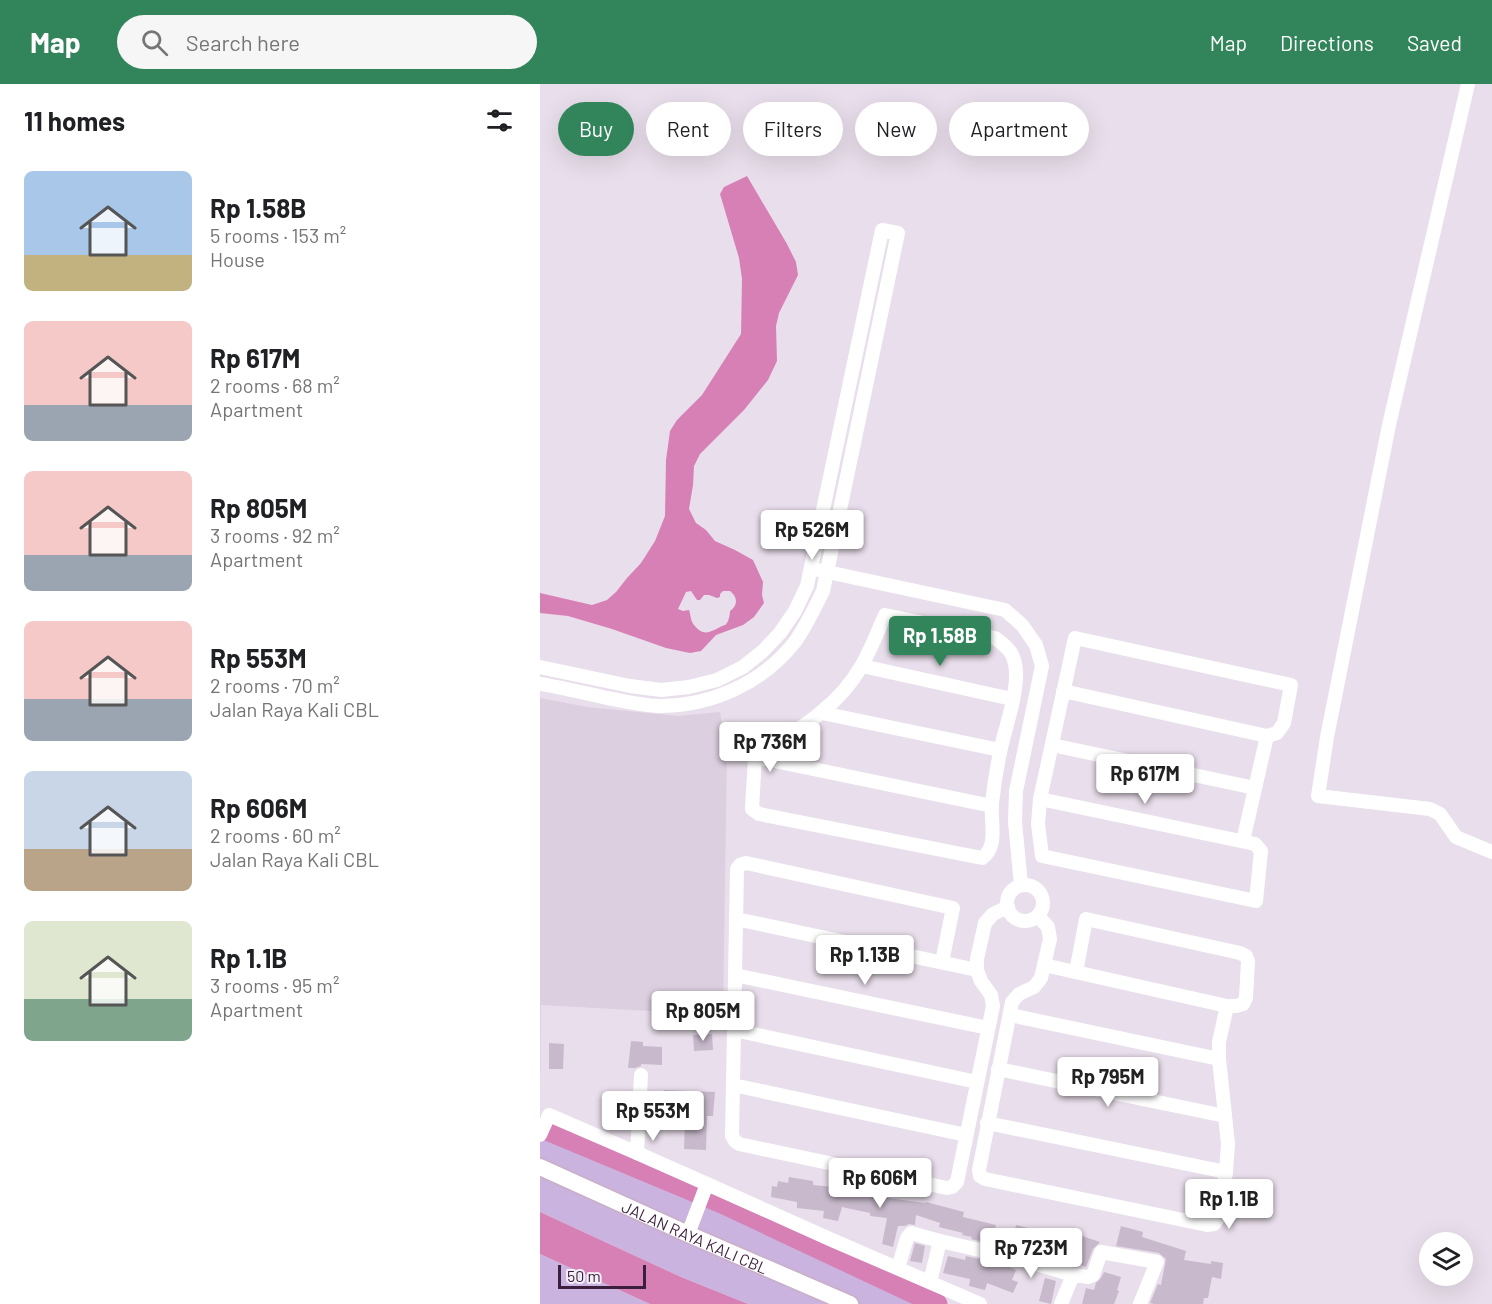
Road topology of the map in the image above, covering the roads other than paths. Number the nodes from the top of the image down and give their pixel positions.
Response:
1 (1468, 84) edge
2 (810, 568) junction
3 (826, 572) junction
4 (861, 666) junction
5 (540, 667) edge
6 (540, 684) edge
7 (1063, 691) junction
8 (1012, 699) junction
9 (822, 713) junction
10 (1007, 723) junction
11 (1030, 728) junction
12 (1267, 736) junction
13 (1052, 745) junction
14 (1000, 750) junction
15 (755, 757) junction
16 (1021, 767) junction
17 (1045, 773) junction
18 (1255, 788) junction
19 (1040, 799) junction
20 (992, 806) junction
21 (1243, 841) junction
22 (1492, 852) edge
23 (1021, 885) junction
24 (1008, 907) junction
25 (1038, 916) junction
26 (736, 919) junction
27 (942, 962) junction
28 (1044, 965) junction
29 (977, 969) junction
30 (1076, 972) junction
31 (735, 975) junction
32 (1227, 1006) junction
33 (1010, 1015) junction
34 (988, 1028) junction
35 (734, 1030) junction
36 (1219, 1059) junction
37 (998, 1069) junction
38 (641, 1075) dead end
39 (977, 1082) junction
40 (733, 1085) junction
41 (1225, 1116) junction
42 (987, 1123) junction
43 (543, 1128) edge
44 (966, 1135) junction
45 (637, 1153) junction
46 (540, 1167) edge
47 (1226, 1172) junction
48 (706, 1186) junction
49 (688, 1234) junction
50 (940, 1241) junction
51 (898, 1268) junction
52 (1072, 1275) junction
53 (930, 1282) junction
54 (850, 1304) edge
55 (980, 1304) edge
56 (1060, 1304) edge
57 (1140, 1304) edge

1 - 22 street
2 - 3 street
2 - 3 street
2 - 5 street
3 - 6 street
3 - 11 street
4 - 8 street
4 - 8 street
4 - 9 street
7 - 12 street
7 - 12 street
7 - 13 street
8 - 10 street
9 - 14 street
9 - 15 street
10 - 11 street
10 - 14 street
11 - 16 street
12 - 18 street
13 - 17 street
13 - 18 street
14 - 20 street
15 - 20 street
15 - 20 street
16 - 17 street
16 - 23 street
17 - 19 street
18 - 21 street
19 - 21 street
19 - 21 street
23 - 24 street
23 - 25 street
24 - 25 street
24 - 29 street
25 - 28 street
26 - 27 street
26 - 27 street
26 - 31 street
27 - 29 street
28 - 30 street
28 - 33 street
29 - 34 street
30 - 32 street
30 - 32 street
31 - 34 street
31 - 35 street
32 - 36 street
33 - 36 street
33 - 37 street
34 - 39 street
35 - 39 street
35 - 40 street
36 - 41 street
37 - 41 street
37 - 42 street
38 - 45 street
39 - 44 street
40 - 44 street
40 - 44 street
41 - 47 street
42 - 47 street
42 - 47 street
43 - 45 street
45 - 48 street
46 - 49 main road, JALAN RAYA KALI CBL
48 - 49 street
48 - 51 street
49 - 54 main road, JALAN RAYA KALI CBL
50 - 51 street
50 - 52 street
50 - 53 street
51 - 53 street
52 - 56 street
52 - 57 street
53 - 55 street

